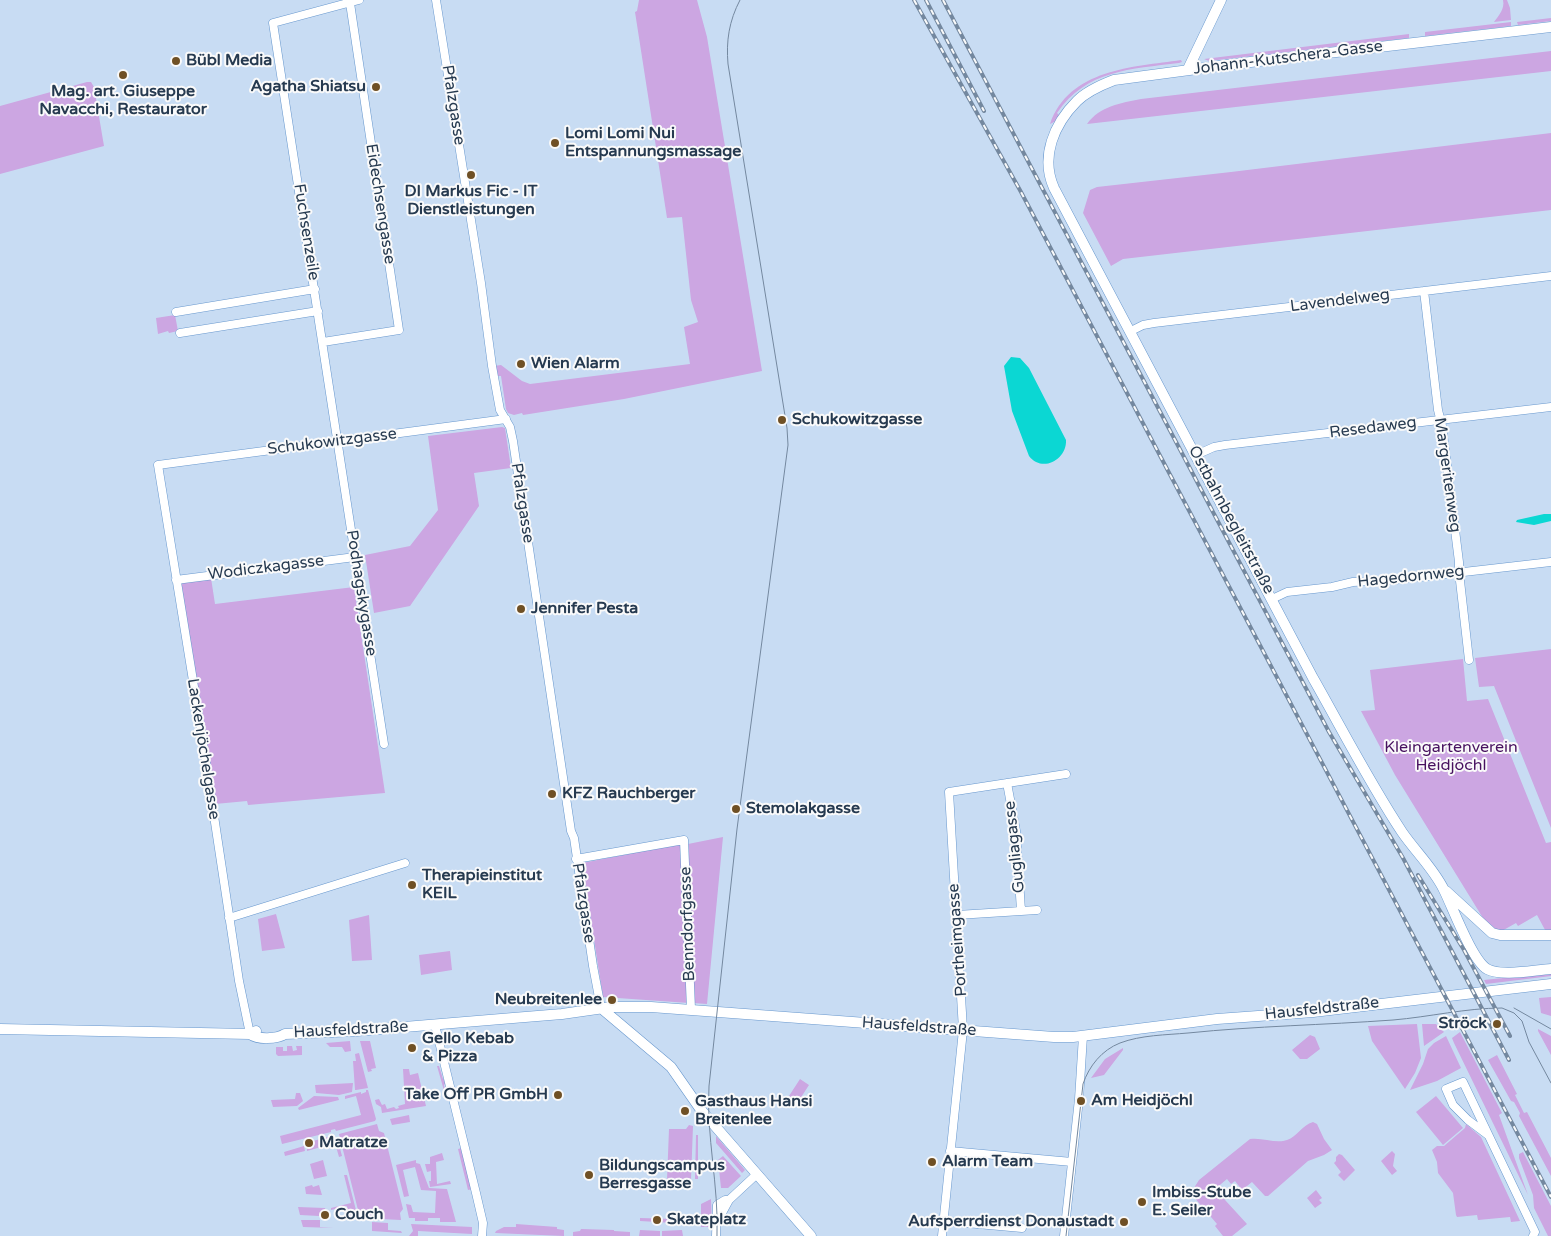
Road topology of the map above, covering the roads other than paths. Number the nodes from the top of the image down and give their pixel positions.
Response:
1 (359, 0) edge
2 (436, 0) edge
3 (1220, 0) edge
4 (350, 3) junction
5 (1551, 27) edge
6 (1188, 69) junction
7 (1052, 139) joint
8 (1551, 276) edge
9 (315, 288) junction
10 (1424, 291) junction
11 (318, 311) junction
12 (176, 312) dead end
13 (1131, 331) junction
14 (180, 333) dead end
15 (323, 342) junction
16 (1551, 407) edge
17 (506, 419) junction
18 (1441, 420) junction
19 (339, 441) junction
20 (1196, 455) junction
21 (158, 465) joint
22 (355, 557) junction
23 (1551, 562) edge
24 (1459, 572) junction
25 (176, 580) junction
26 (1272, 599) junction
27 (1469, 660) dead end
28 (384, 744) dead end
29 (1066, 774) dead end
30 (1007, 782) junction
31 (576, 859) junction
32 (405, 864) dead end
33 (1444, 888) junction
34 (1037, 910) dead end
35 (1021, 911) junction
36 (957, 915) junction
37 (229, 918) junction
38 (1551, 935) edge
39 (1551, 969) edge
40 (1551, 984) edge
41 (601, 1008) junction
42 (691, 1009) junction
43 (435, 1025) junction
44 (0, 1029) edge
45 (964, 1030) junction
46 (250, 1034) junction
47 (1083, 1036) junction
48 (1488, 1135) junction
49 (950, 1151) junction
50 (1072, 1162) junction
51 (757, 1174) junction
52 (944, 1221) junction
53 (1022, 1228) dead end
54 (1534, 1234) edge
55 (482, 1236) edge
56 (716, 1236) edge
57 (810, 1236) edge
58 (942, 1236) edge
59 (1064, 1236) edge

1 - 4 street
2 - 17 street, Pfalzgasse
3 - 6 street
4 - 9 street, Fuchsenzeile
4 - 15 street, Eidechsengasse
5 - 6 street, Johann-Kutschera-Gasse
6 - 7 street, Johann-Kutschera-Gasse
7 - 13 street, Ostbahnbegleitstraße
8 - 10 street, Lavendelweg
9 - 11 street, Fuchsenzeile
9 - 12 street
10 - 13 street, Lavendelweg
10 - 18 street, Margeritenweg
11 - 14 street
11 - 15 street, Fuchsenzeile
13 - 20 street, Ostbahnbegleitstraße
15 - 19 street, Fuchsenzeile
16 - 18 street, Resedaweg
17 - 19 street, Schukowitzgasse
17 - 31 street, Pfalzgasse
18 - 20 street, Resedaweg
18 - 24 street, Margeritenweg
19 - 21 street, Schukowitzgasse
19 - 22 street, Podhagskygasse
20 - 26 street, Ostbahnbegleitstraße
21 - 25 street, Lackenjöchelgasse
22 - 25 street, Wodiczkagasse
22 - 28 street, Podhagskygasse
23 - 24 street, Hagedornweg
24 - 26 street, Hagedornweg
24 - 27 street, Margeritenweg
25 - 37 street, Lackenjöchelgasse
26 - 33 street, Ostbahnbegleitstraße
29 - 30 street
30 - 35 street, Gugliagasse
30 - 36 street, Portheimgasse
31 - 41 street, Pfalzgasse
31 - 42 street, Benndorfgasse
32 - 37 street
33 - 38 street, Ostbahnbegleitstraße
33 - 39 street, Ostbahnbegleitstraße
34 - 35 street
35 - 36 street
36 - 45 street, Portheimgasse
37 - 46 street, Lackenjöchelgasse
40 - 47 street, Hausfeldstraße
41 - 42 street, Hausfeldstraße
41 - 43 street, Hausfeldstraße
41 - 51 street
42 - 45 street, Hausfeldstraße
43 - 46 street, Hausfeldstraße
43 - 55 street
44 - 46 street, Hausfeldstraße
45 - 47 street, Hausfeldstraße
45 - 49 street, Portheimgasse
47 - 50 street
48 - 48 street
48 - 54 street
49 - 50 street
49 - 52 street, Portheimgasse
50 - 59 street
51 - 56 street
51 - 57 street
52 - 53 street
52 - 58 street, Portheimgasse

